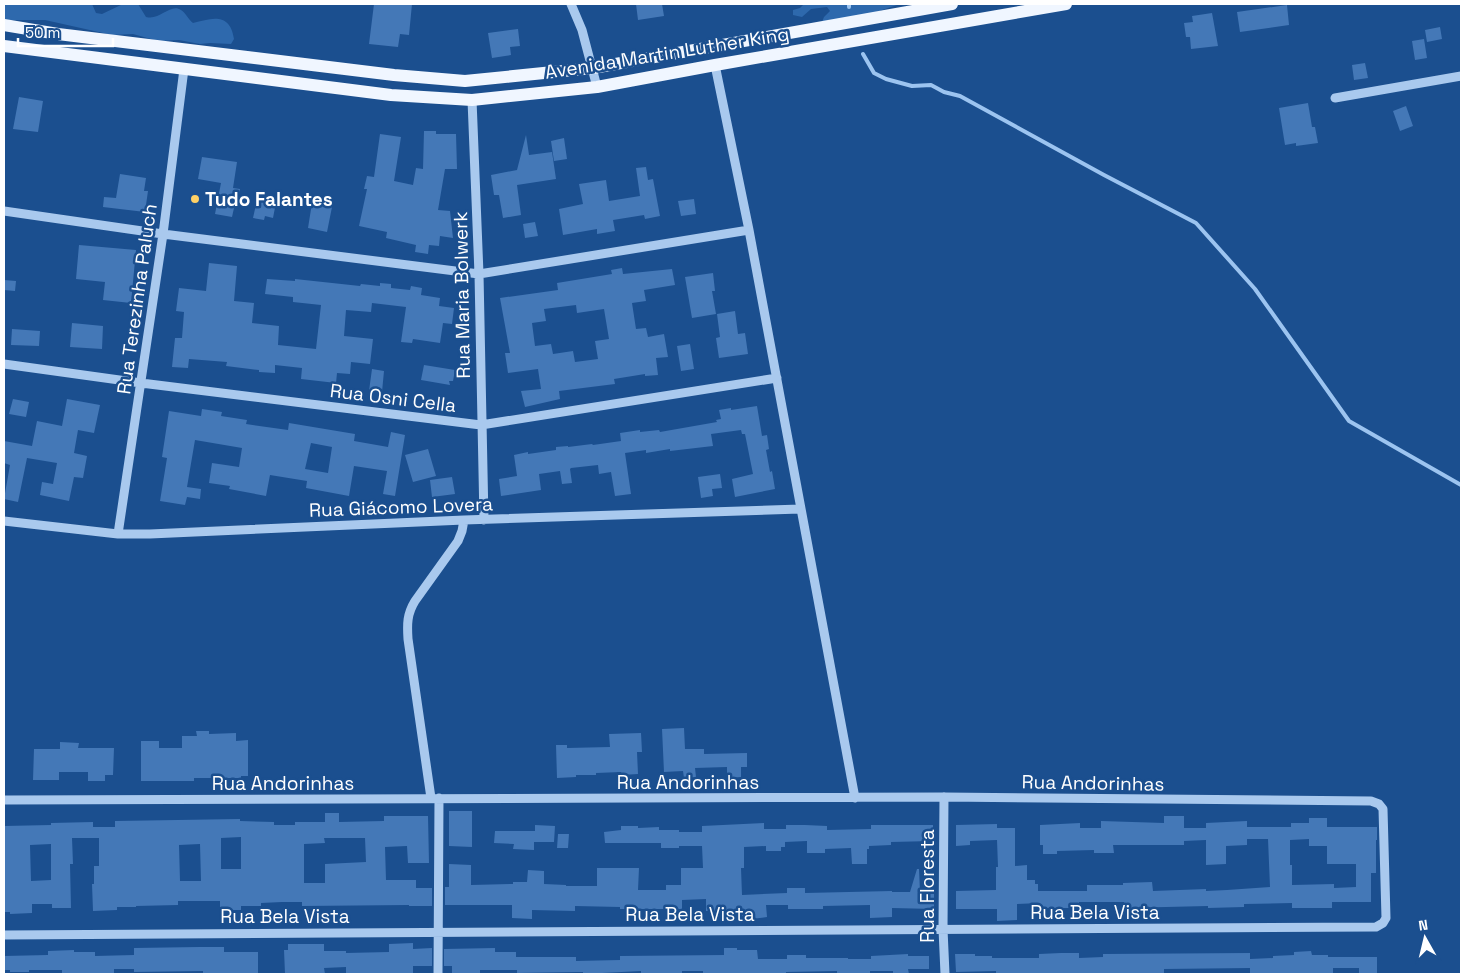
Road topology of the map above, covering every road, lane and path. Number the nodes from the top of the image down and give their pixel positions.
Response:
1 (571, 4) edge
2 (952, 4) edge
3 (1066, 4) edge
4 (4, 25) edge
5 (4, 46) edge
6 (716, 65) junction
7 (593, 68) junction
8 (184, 69) junction
9 (394, 76) junction
10 (1461, 76) edge
11 (597, 87) junction
12 (391, 94) junction
13 (1335, 98) dead end
14 (472, 100) junction
15 (4, 212) edge
16 (749, 230) junction
17 (164, 234) junction
18 (479, 274) junction
19 (4, 364) edge
20 (777, 378) junction
21 (141, 384) junction
22 (481, 425) junction
23 (800, 509) junction
24 (464, 520) junction
25 (484, 520) junction
26 (4, 521) edge
27 (118, 534) junction
28 (435, 798) junction
29 (855, 798) junction
30 (944, 798) junction
31 (4, 800) edge
32 (1376, 927) joint
33 (942, 929) junction
34 (438, 932) junction
35 (4, 935) edge
36 (438, 974) edge
37 (945, 974) edge

1 - 7 street
2 - 7 main road, Avenida Martin Luther King
3 - 6 main road, Avenida Martin Luther King
4 - 9 main road, Avenida Martin Luther King
5 - 8 main road, Avenida Martin Luther King
6 - 11 main road, Avenida Martin Luther King
6 - 16 street
7 - 9 main road, Avenida Martin Luther King
7 - 11 street
8 - 12 main road, Avenida Martin Luther King
8 - 17 street, Rua Terezinha Paluch
9 - 12 main road
10 - 13 street
11 - 14 main road, Avenida Martin Luther King
12 - 14 main road, Avenida Martin Luther King
14 - 18 street, Rua Maria Bolwerk
15 - 17 street
16 - 18 street
16 - 20 street
17 - 18 street
17 - 21 street, Rua Terezinha Paluch
18 - 22 street, Rua Maria Bolwerk
19 - 21 street, Rua Osni Cella
20 - 22 street, Rua Osni Cella
20 - 23 street
21 - 22 street, Rua Osni Cella
21 - 27 street, Rua Terezinha Paluch
22 - 25 street, Rua Maria Bolwerk
23 - 25 street, Rua Giácomo Lovera
23 - 29 street
24 - 25 street, Rua Giácomo Lovera
24 - 27 street, Rua Giácomo Lovera
24 - 28 street
26 - 27 street, Rua Giácomo Lovera
28 - 29 street, Rua Andorinhas
28 - 31 street, Rua Andorinhas
28 - 34 street
29 - 30 street, Rua Andorinhas
30 - 32 street, Rua Andorinhas
30 - 33 street, Rua Floresta
32 - 33 street, Rua Bela Vista
33 - 34 street, Rua Bela Vista
33 - 37 street, Rua Floresta
34 - 35 street, Rua Bela Vista
34 - 36 street

